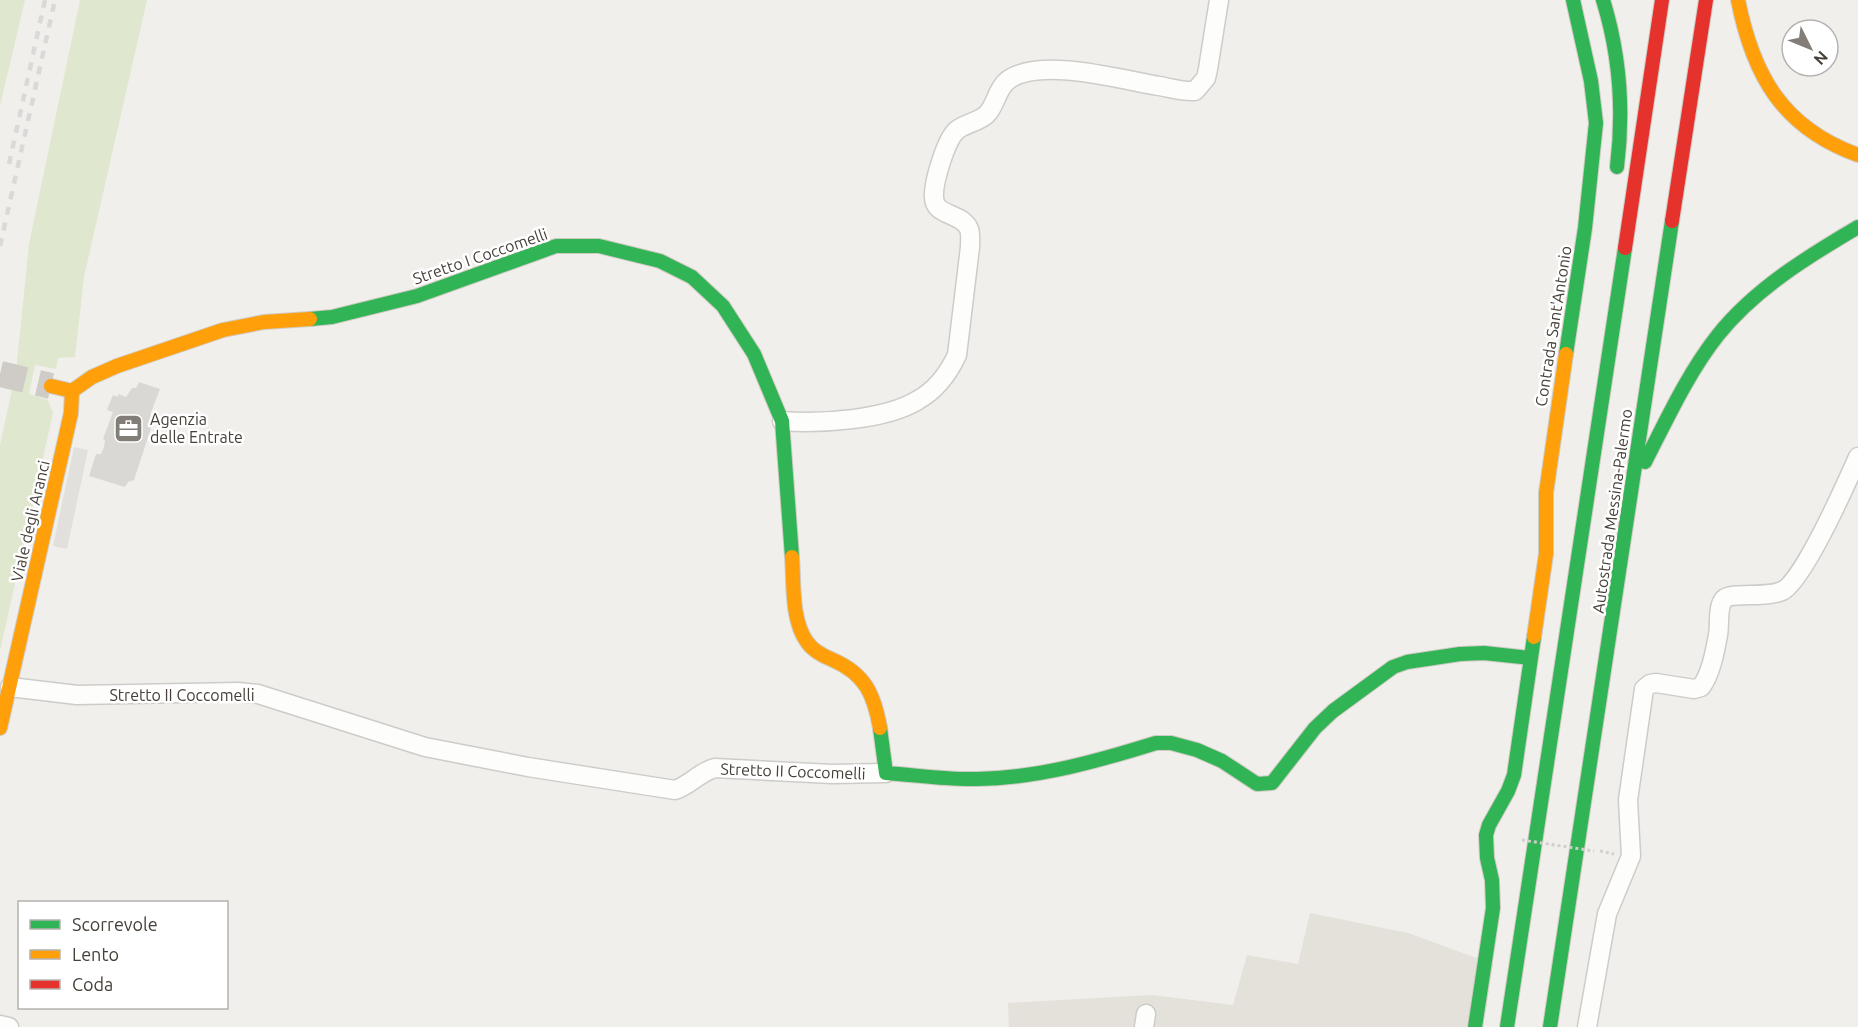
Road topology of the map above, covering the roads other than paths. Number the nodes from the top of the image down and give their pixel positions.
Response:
1 (1219, 0) edge
2 (1573, 0) edge
3 (1603, 0) edge
4 (1662, 0) edge
5 (1706, 0) edge
6 (1738, 0) edge
7 (1858, 155) edge
8 (1616, 178) dead end
9 (1858, 227) edge
10 (51, 386) tunnel mouth
11 (72, 391) junction
12 (782, 421) junction
13 (1858, 457) edge
14 (1632, 484) junction
15 (1574, 494) dead end
16 (1579, 552) junction
17 (1530, 658) junction
18 (10, 687) junction
19 (0, 728) edge
20 (886, 773) junction
21 (0, 1025) edge
22 (9, 1027) edge
23 (1475, 1027) edge
24 (1507, 1027) edge
25 (1550, 1027) edge
26 (1587, 1027) edge

1 - 12 street
2 - 17 main road, Contrada Sant'Antonio
3 - 8 main road
4 - 16 main road, Autostrada Messina-Palermo
5 - 14 main road, Autostrada Messina-Palermo
6 - 7 main road
9 - 14 main road
10 - 11 main road
11 - 12 main road, Stretto I Coccomelli
11 - 18 main road, Viale degli Aranci
12 - 20 main road, Stretto I Coccomelli
13 - 26 street
14 - 25 main road, Autostrada Messina-Palermo
15 - 16 main road
16 - 24 main road, Autostrada Messina-Palermo
17 - 20 main road, Stretto II Coccomelli
17 - 23 main road, Contrada Sant'Antonio
18 - 19 main road, Viale degli Aranci
18 - 20 street, Stretto II Coccomelli
21 - 22 street

